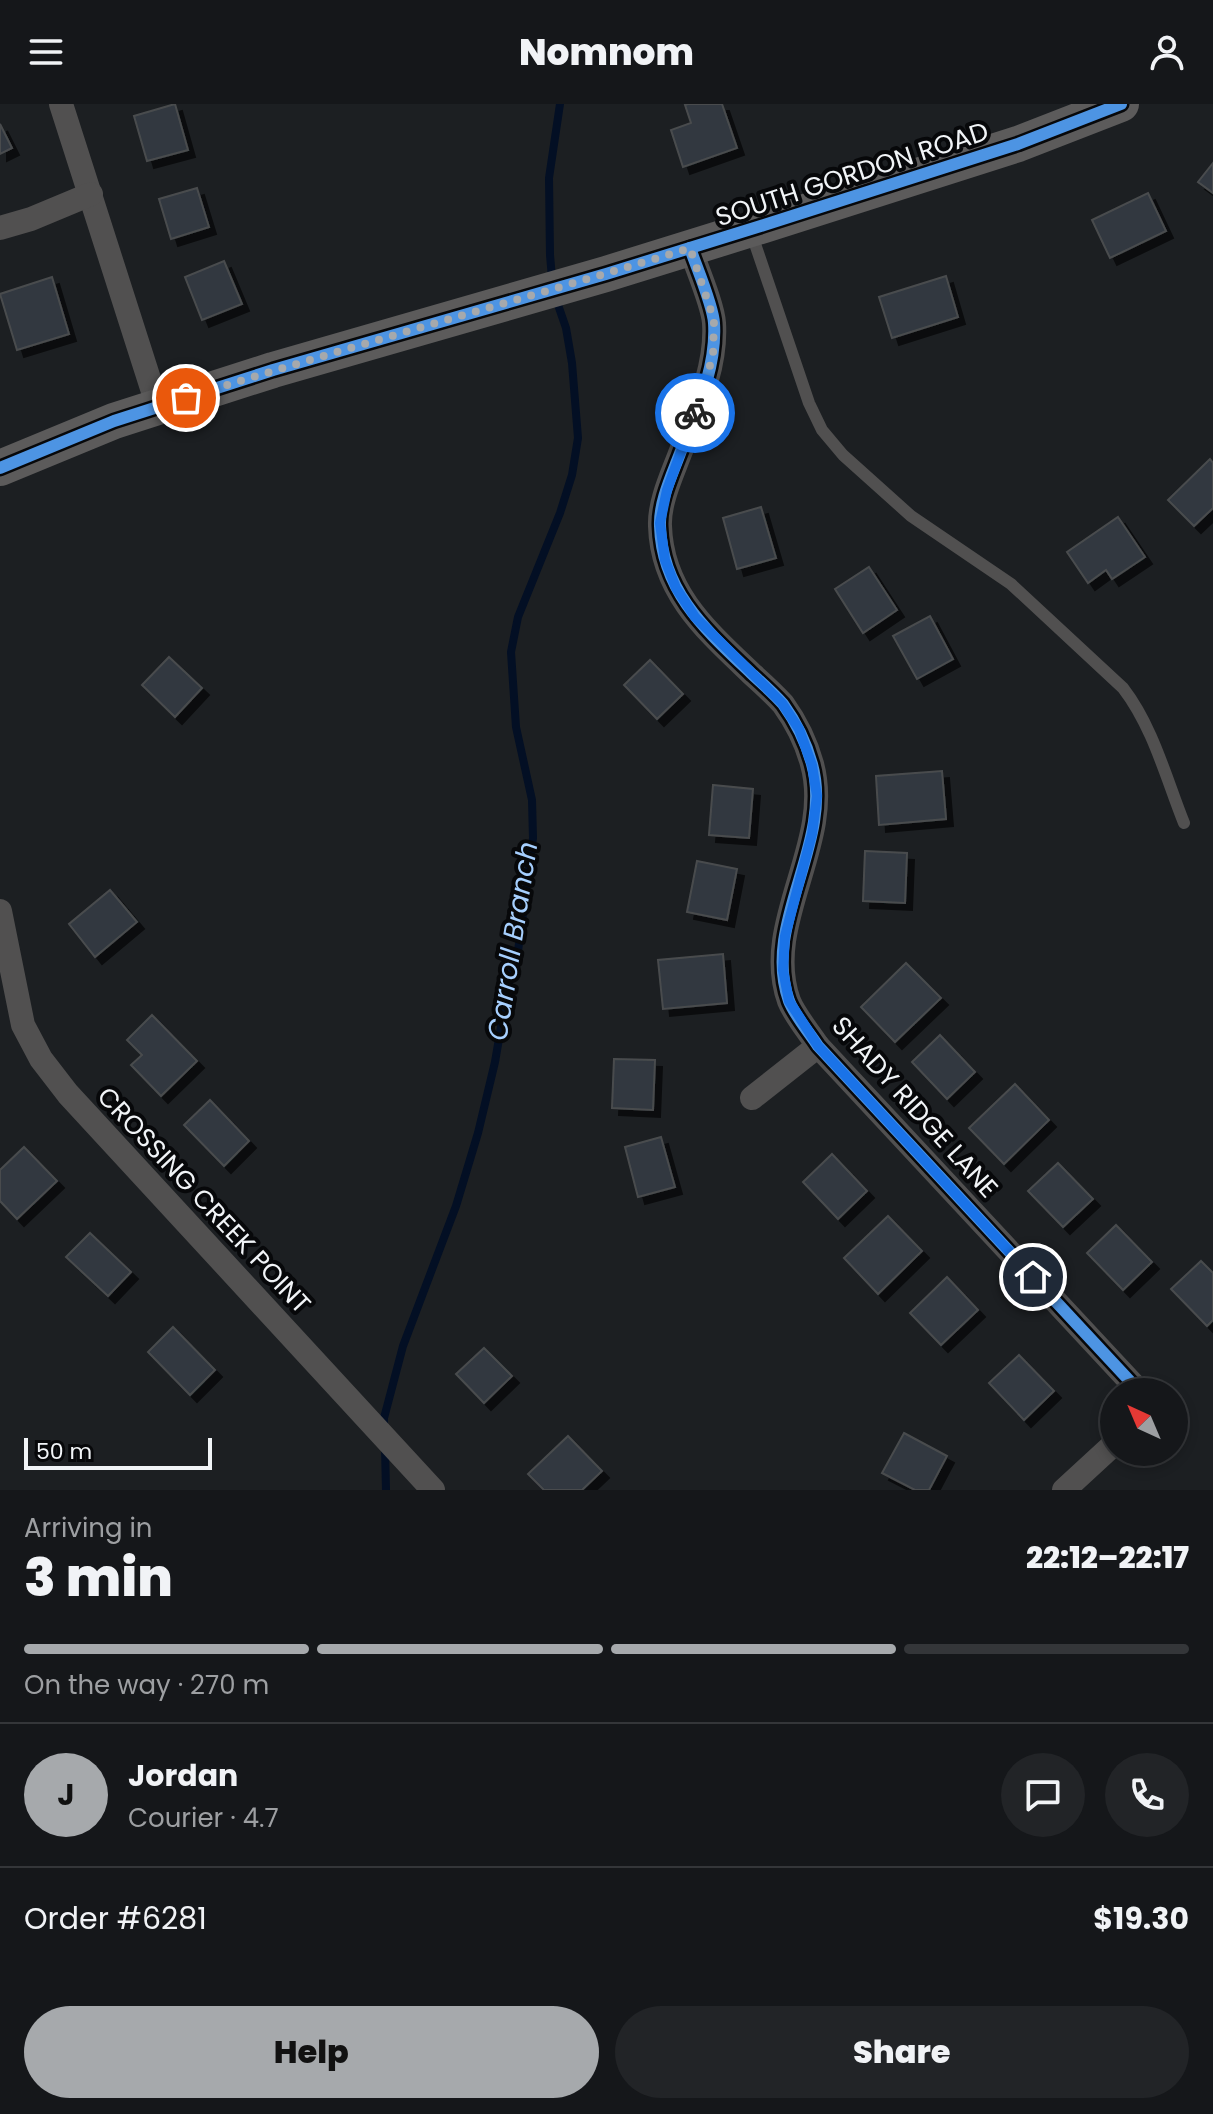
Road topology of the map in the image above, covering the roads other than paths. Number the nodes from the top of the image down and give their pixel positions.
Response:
1 (61, 104) edge
2 (1121, 104) edge
3 (91, 194) junction
4 (0, 228) edge
5 (750, 229) junction
6 (690, 248) junction
7 (158, 407) junction
8 (0, 468) edge
9 (1184, 823) dead end
10 (0, 911) edge
11 (818, 1046) junction
12 (752, 1098) dead end
13 (1127, 1378) edge
14 (1100, 1457) edge
15 (433, 1490) edge
16 (1064, 1490) edge

1 - 3 street
2 - 5 street, SOUTH GORDON ROAD
3 - 4 street
3 - 7 street
5 - 6 street, SOUTH GORDON ROAD
5 - 9 lane
6 - 7 street, SOUTH GORDON ROAD
6 - 11 street, SHADY RIDGE LANE
7 - 8 street, SOUTH GORDON ROAD
10 - 15 street, CROSSING CREEK POINT
11 - 12 street
11 - 13 street, SHADY RIDGE LANE
14 - 16 street

